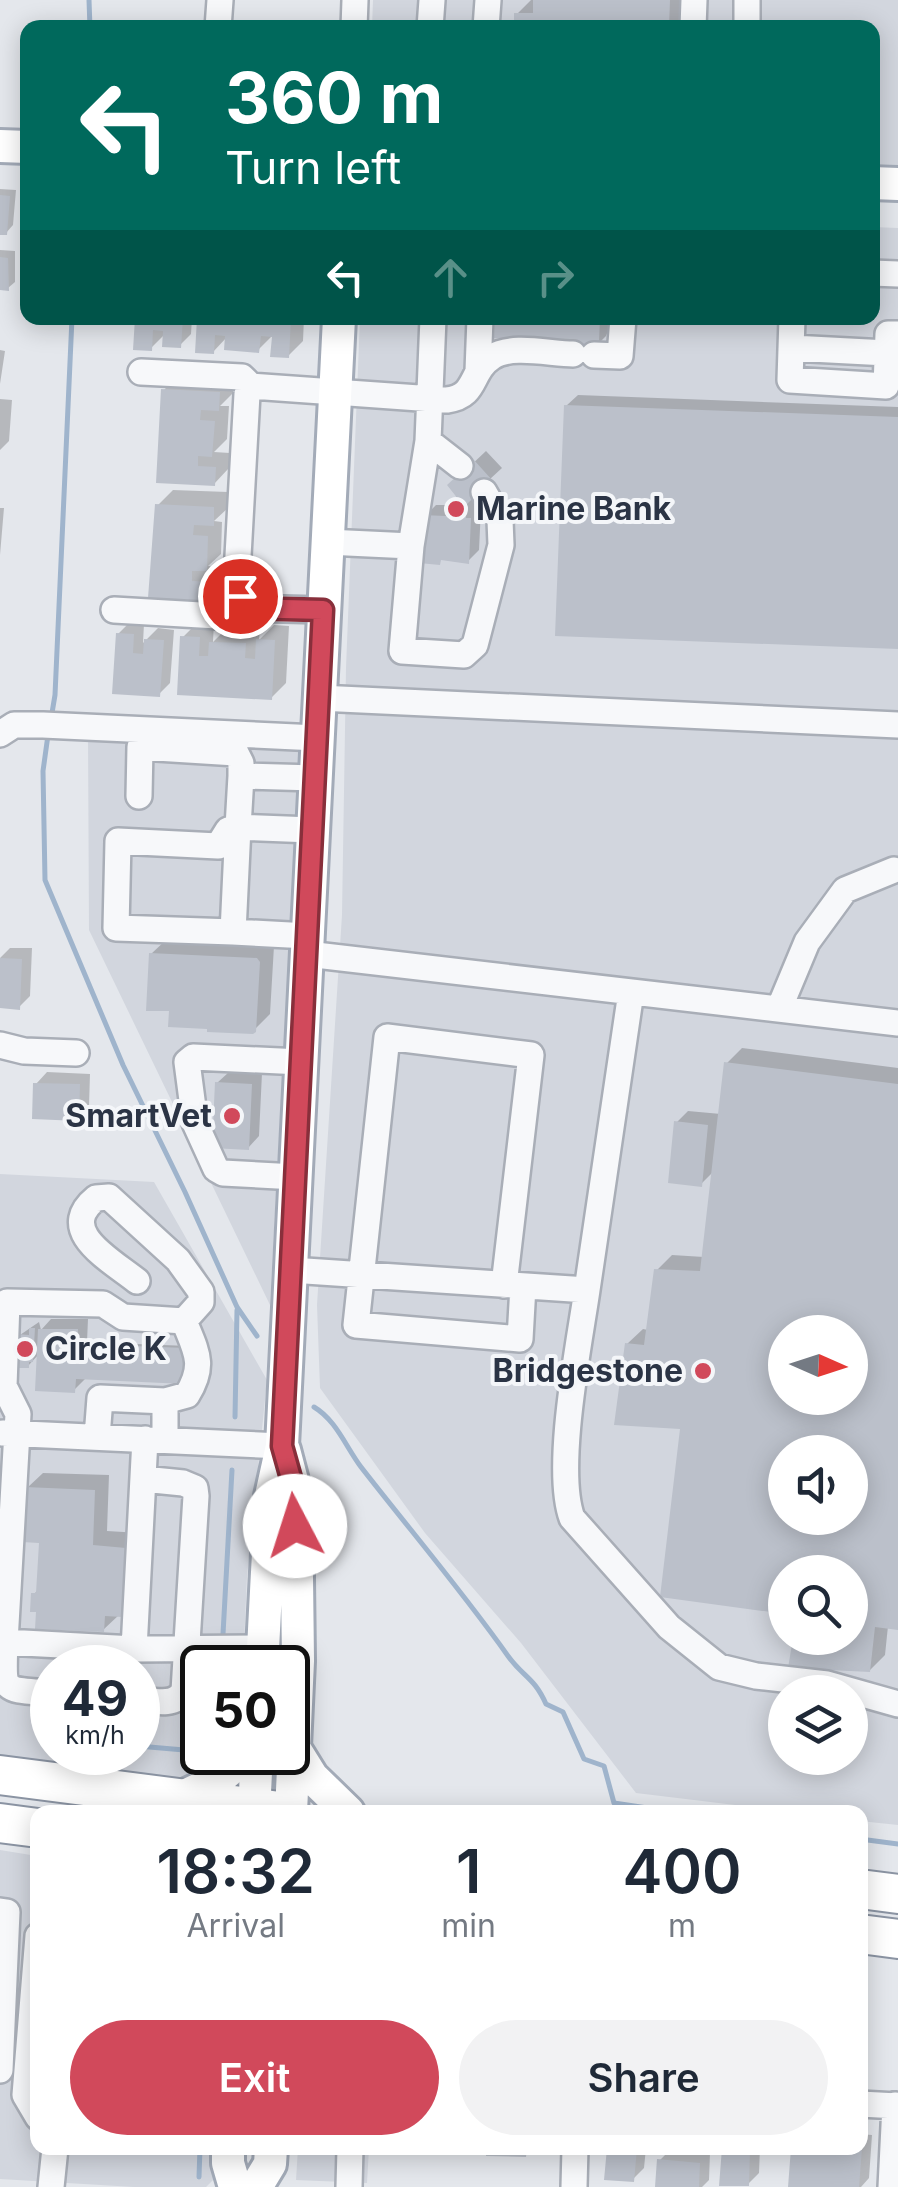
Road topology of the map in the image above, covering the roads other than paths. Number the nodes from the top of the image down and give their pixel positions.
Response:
1 (339, 325) edge
2 (433, 325) edge
3 (480, 325) edge
4 (622, 325) edge
5 (792, 325) edge
6 (892, 344) edge
7 (478, 371) junction
8 (141, 372) dead end
9 (251, 386) junction
10 (336, 394) junction
11 (428, 399) junction
12 (428, 442) junction
13 (460, 466) dead end
14 (484, 492) dead end
15 (327, 542) junction
16 (411, 546) junction
17 (248, 608) junction
18 (114, 610) dead end
19 (323, 610) junction
20 (319, 698) junction
21 (898, 726) edge
22 (0, 734) edge
23 (317, 738) junction
24 (241, 776) junction
25 (315, 778) junction
26 (139, 796) dead end
27 (238, 827) junction
28 (312, 830) junction
29 (894, 870) dead end
30 (233, 932) junction
31 (307, 945) junction
32 (630, 992) junction
33 (780, 1009) junction
34 (898, 1023) edge
35 (0, 1045) edge
36 (76, 1053) dead end
37 (301, 1062) junction
38 (296, 1176) junction
39 (291, 1270) junction
40 (359, 1275) junction
41 (137, 1281) dead end
42 (514, 1285) junction
43 (587, 1290) junction
44 (184, 1320) junction
45 (165, 1400) junction
46 (8, 1433) edge
47 (97, 1438) junction
48 (155, 1440) junction
49 (282, 1446) junction
50 (143, 1479) junction
51 (6, 1528) edge
52 (2, 1642) edge
53 (59, 1645) edge
54 (134, 1645) edge
55 (187, 1645) edge
56 (263, 1645) edge
57 (298, 1645) edge
58 (30, 1691) edge
59 (898, 1704) edge
60 (310, 1773) edge
61 (0, 1775) edge
62 (226, 1775) edge
63 (263, 1775) edge
64 (284, 1775) edge
65 (180, 1798) junction
66 (229, 1805) edge
67 (270, 1805) edge
68 (273, 1805) edge
69 (341, 1805) edge
70 (0, 1823) edge
71 (30, 1827) edge
72 (868, 1889) edge
73 (898, 1894) edge
74 (0, 1911) edge
75 (868, 1935) edge
76 (898, 1939) edge
77 (30, 2034) edge
78 (0, 2070) edge
79 (30, 2103) edge
80 (868, 2104) edge
81 (897, 2106) edge
82 (55, 2155) edge
83 (228, 2155) edge
84 (270, 2155) edge
85 (350, 2155) edge
86 (576, 2155) edge
87 (51, 2187) edge
88 (236, 2187) edge
89 (256, 2187) edge
90 (349, 2187) edge
91 (574, 2187) edge
92 (890, 2187) edge

1 - 10 main road
2 - 11 street
3 - 7 street
4 - 7 street
5 - 6 street
7 - 11 street
8 - 9 street
9 - 10 street
9 - 17 street
10 - 11 street
10 - 15 main road
11 - 12 street
12 - 13 street
12 - 16 street
14 - 16 street
15 - 16 street
15 - 19 main road
17 - 18 street
17 - 19 street
19 - 20 main road
20 - 21 street
20 - 23 main road
22 - 23 street
23 - 25 main road
24 - 25 street
24 - 26 street
24 - 27 street
25 - 28 main road
27 - 28 street
27 - 30 street
27 - 30 street
28 - 31 main road
29 - 33 street
30 - 31 street
31 - 32 street
31 - 37 main road
32 - 33 street
32 - 43 street
33 - 34 street
35 - 36 street
37 - 38 main road
37 - 38 street
38 - 39 main road
39 - 40 street
39 - 49 main road
40 - 42 street
40 - 42 street
40 - 42 street
41 - 44 street
42 - 43 street
43 - 59 street
44 - 45 street
44 - 46 street
45 - 47 street
45 - 48 street
46 - 47 street
46 - 51 street
47 - 48 street
48 - 49 street
48 - 50 street
49 - 56 main road
49 - 57 main road
50 - 54 street
50 - 55 street
51 - 52 street
52 - 53 street
52 - 58 street
60 - 69 main road
61 - 65 highway
62 - 65 main road
63 - 67 main road
64 - 68 main road
65 - 66 highway
70 - 71 highway
72 - 73 highway
74 - 78 street
75 - 76 highway
77 - 79 street
80 - 81 street
81 - 92 street
82 - 87 street
83 - 88 main road
84 - 89 main road
85 - 90 street
86 - 91 street

